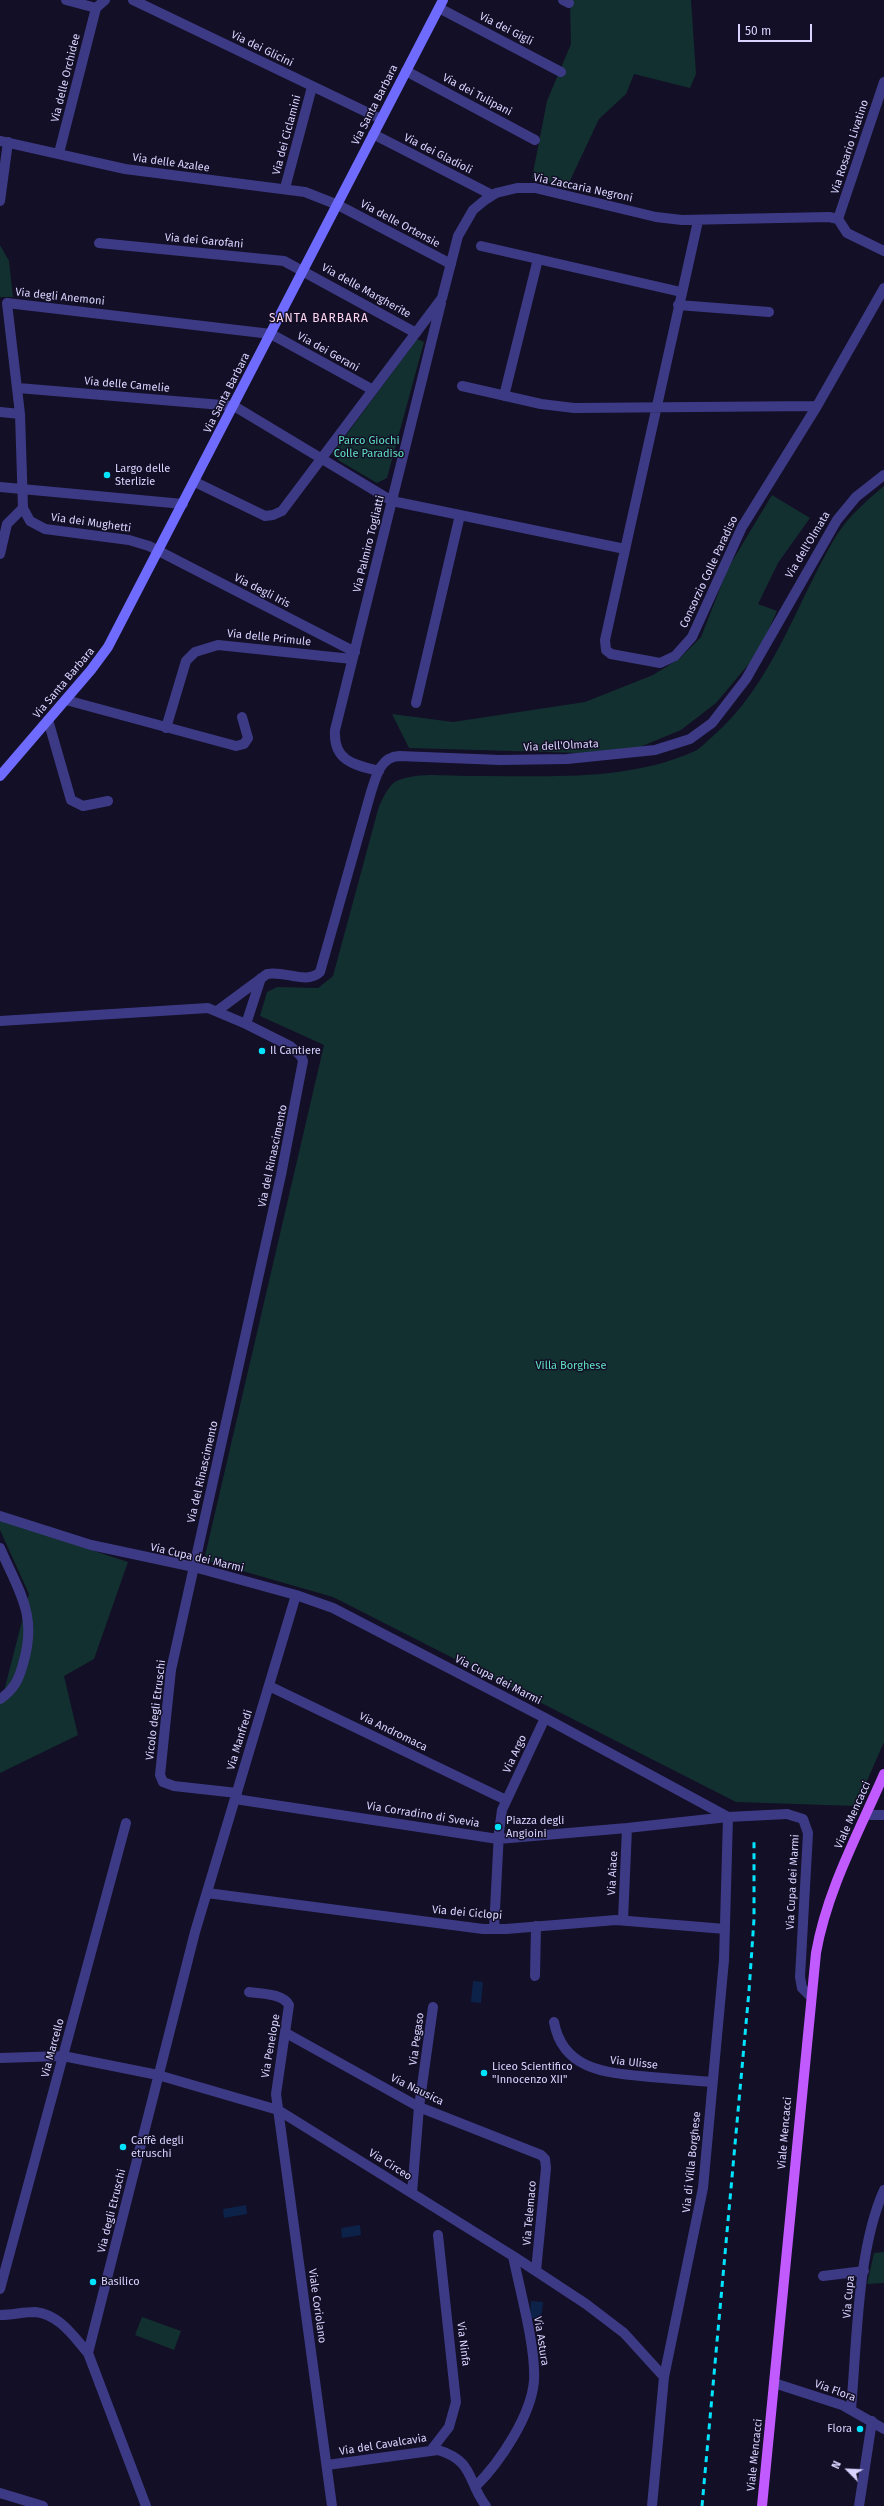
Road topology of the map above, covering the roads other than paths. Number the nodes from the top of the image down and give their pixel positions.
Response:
1 (66, 0) edge
2 (105, 0) edge
3 (133, 0) edge
4 (441, 4) edge
5 (96, 8) junction
6 (406, 70) junction
7 (561, 72) dead end
8 (884, 82) edge
9 (312, 87) junction
10 (381, 119) junction
11 (373, 134) junction
12 (535, 140) dead end
13 (4, 142) edge
14 (59, 153) junction
15 (285, 188) junction
16 (492, 195) junction
17 (0, 201) edge
18 (338, 205) junction
19 (838, 219) junction
20 (698, 221) junction
21 (99, 243) dead end
22 (481, 246) dead end
23 (884, 251) edge
24 (538, 259) junction
25 (451, 264) junction
26 (304, 271) junction
27 (884, 288) edge
28 (681, 292) junction
29 (442, 298) junction
30 (678, 305) junction
31 (769, 312) dead end
32 (416, 333) junction
33 (271, 334) junction
34 (462, 386) dead end
35 (18, 388) junction
36 (373, 390) junction
37 (504, 396) junction
38 (234, 406) junction
39 (656, 406) junction
40 (817, 406) junction
41 (0, 412) edge
42 (20, 414) junction
43 (322, 459) junction
44 (884, 475) edge
45 (195, 482) junction
46 (0, 487) edge
47 (23, 489) junction
48 (392, 501) junction
49 (183, 504) junction
50 (23, 508) junction
51 (460, 515) junction
52 (625, 549) junction
53 (159, 551) junction
54 (0, 554) edge
55 (354, 656) junction
56 (66, 700) junction
57 (416, 704) dead end
58 (242, 717) dead end
59 (48, 720) junction
60 (166, 728) junction
61 (379, 771) junction
62 (0, 776) edge
63 (108, 801) dead end
64 (261, 978) junction
65 (217, 1011) junction
66 (0, 1021) edge
67 (246, 1024) junction
68 (0, 1516) edge
69 (0, 1548) edge
70 (2, 1560) edge
71 (194, 1567) junction
72 (296, 1595) junction
73 (269, 1686) junction
74 (0, 1699) edge
75 (545, 1718) junction
76 (884, 1774) edge
77 (236, 1796) junction
78 (506, 1800) junction
79 (867, 1814) junction
80 (884, 1815) edge
81 (728, 1817) junction
82 (126, 1824) dead end
83 (627, 1828) junction
84 (498, 1839) junction
85 (206, 1893) junction
86 (623, 1920) junction
87 (536, 1926) junction
88 (494, 1929) junction
89 (726, 1929) junction
90 (535, 1976) dead end
91 (249, 1992) dead end
92 (810, 1996) junction
93 (433, 2007) dead end
94 (554, 2022) dead end
95 (286, 2033) junction
96 (63, 2056) junction
97 (0, 2058) edge
98 (158, 2075) junction
99 (712, 2082) junction
100 (420, 2107) junction
101 (278, 2110) junction
102 (544, 2157) joint
103 (884, 2190) edge
104 (412, 2193) junction
105 (438, 2235) dead end
106 (513, 2256) junction
107 (536, 2271) junction
108 (864, 2271) junction
109 (823, 2276) dead end
110 (1, 2280) edge
111 (0, 2289) edge
112 (0, 2315) edge
113 (88, 2353) junction
114 (664, 2377) junction
115 (774, 2383) junction
116 (851, 2409) junction
117 (872, 2421) junction
118 (884, 2429) edge
119 (432, 2449) junction
120 (326, 2466) junction
121 (476, 2486) junction
122 (0, 2493) edge
123 (43, 2506) edge
124 (146, 2506) edge
125 (332, 2506) edge
126 (486, 2506) edge
127 (652, 2506) edge
128 (762, 2506) edge
129 (859, 2506) edge

1 - 5 street
2 - 5 street
3 - 9 street, Via dei Glicini
4 - 6 street, Via Santa Barbara
4 - 7 street, Via dei Gigli
5 - 14 street, Via delle Orchidee
6 - 10 street, Via Santa Barbara
6 - 12 street, Via dei Tulipani
8 - 19 street, Via Rosario Livatino
9 - 10 street, Via dei Glicini
9 - 15 street, Via dei Ciclamini
10 - 11 street, Via Santa Barbara
11 - 16 street, Via dei Gladioli
11 - 18 street, Via Santa Barbara
13 - 14 street, Via delle Azalee
13 - 17 street
14 - 15 street, Via delle Azalee
15 - 18 street, Via delle Azalee
16 - 20 street, Via Zaccaria Negroni
16 - 25 street, Via Zaccaria Negroni
18 - 25 street, Via delle Ortensie
18 - 26 street, Via Santa Barbara
19 - 20 street, Via Zaccaria Negroni
19 - 23 street
20 - 28 street, Consorzio Colle Paradiso
21 - 26 street, Via dei Garofani
22 - 24 street
24 - 28 street
24 - 37 street
25 - 29 street, Via Zaccaria Negroni
26 - 32 street, Via delle Margherite
26 - 33 street, Via Santa Barbara
27 - 40 street, Consorzio Colle Paradiso
28 - 30 street, Consorzio Colle Paradiso
29 - 32 street, Via Zaccaria Negroni
29 - 48 street, Via Palmiro Togliatti
30 - 31 street
30 - 39 street, Consorzio Colle Paradiso
32 - 36 street, Via Zaccaria Negroni
33 - 35 street, Via degli Anemoni
33 - 36 street, Via dei Gerani
33 - 38 street, Via Santa Barbara
34 - 37 street
35 - 38 street, Via delle Camelie
35 - 42 street, Via degli Anemoni
36 - 43 street, Via Zaccaria Negroni
37 - 39 street
38 - 43 street
38 - 45 street, Via Santa Barbara
39 - 40 street
39 - 52 street, Consorzio Colle Paradiso
40 - 52 street, Consorzio Colle Paradiso
41 - 42 street
42 - 47 street, Via degli Anemoni
43 - 45 street, Via Zaccaria Negroni
43 - 48 street
44 - 61 street, Via dell'Olmata
45 - 49 street, Via Santa Barbara
46 - 47 street
47 - 49 street
47 - 50 street
48 - 51 street
48 - 55 street, Via Palmiro Togliatti
49 - 53 street, Via Santa Barbara
50 - 53 street, Via dei Mughetti
50 - 54 street
51 - 52 street
51 - 57 street
53 - 55 street, Via degli Iris
53 - 56 street, Via Santa Barbara
55 - 60 street, Via delle Primule
55 - 61 street, Via Palmiro Togliatti
56 - 59 street, Via Santa Barbara
56 - 60 street
58 - 60 street
59 - 62 street, Via Santa Barbara
59 - 63 street
61 - 64 street, Via dell'Olmata
64 - 65 street, Via dell'Olmata
64 - 67 street
65 - 66 street, Via del Rinascimento
65 - 67 street, Via del Rinascimento
67 - 71 street, Via del Rinascimento
68 - 71 street, Via Cupa dei Marmi
69 - 70 street
70 - 74 street
71 - 72 street, Via Cupa dei Marmi
71 - 77 street, Vicolo degli Etruschi
72 - 73 street, Via Manfredi
72 - 75 street, Via Cupa dei Marmi
73 - 77 street, Via Manfredi
73 - 78 street, Via Andromaca
75 - 78 street, Via Argo
75 - 81 street, Via Cupa dei Marmi
76 - 79 main road, Viale Mencacci
77 - 84 street, Via Corradino di Svevia
77 - 85 street, Via Manfredi
78 - 84 street
79 - 80 street
79 - 92 main road, Viale Mencacci
81 - 83 street, Via Corradino di Svevia
81 - 89 street, Via di Villa Borghese
81 - 92 street, Via Cupa dei Marmi, bridge
82 - 96 street, Via Marcello
83 - 84 street, Via Corradino di Svevia
83 - 86 street, Via Aiace
84 - 88 street
85 - 88 street, Via dei Ciclopi
85 - 98 street, Via degli Etruschi
86 - 87 street, Via dei Ciclopi
86 - 89 street, Via dei Ciclopi
87 - 88 street, Via dei Ciclopi
87 - 90 street
89 - 99 street, Via di Villa Borghese
91 - 95 street, Via Penelope
92 - 115 main road, Viale Mencacci
93 - 100 street, Via Pegaso
94 - 99 street, Via Ulisse
95 - 100 street, Via Nausica
95 - 101 street, Via Penelope
96 - 97 street, Via Circeo
96 - 98 street, Via Circeo
96 - 110 street, Via Marcello
98 - 101 street, Via Circeo
98 - 113 street, Via degli Etruschi
99 - 114 street, Via di Villa Borghese
100 - 102 street, Via Nausica
100 - 104 street, Via Pegaso
101 - 104 street, Via Circeo
101 - 120 street, Viale Coriolano
102 - 107 street, Via Telemaco
103 - 108 street, Via Cupa
104 - 106 street, Via Circeo
105 - 119 street, Via Ninfa
106 - 107 street, Via Circeo
106 - 121 street, Via Astura
107 - 114 street, Via Circeo
108 - 109 street
108 - 116 street, Via Cupa
110 - 111 street, Via Marcello
112 - 113 street
113 - 124 street
114 - 127 street, Via di Villa Borghese
115 - 116 street, Via Flora
115 - 128 main road, Viale Mencacci
116 - 117 street, Via Flora
117 - 118 street, Via Flora
117 - 129 street
119 - 120 street, Via del Cavalcavia
119 - 121 street, Via del Cavalcavia
120 - 125 street, Viale Coriolano
121 - 126 street, Via del Cavalcavia
122 - 123 street

